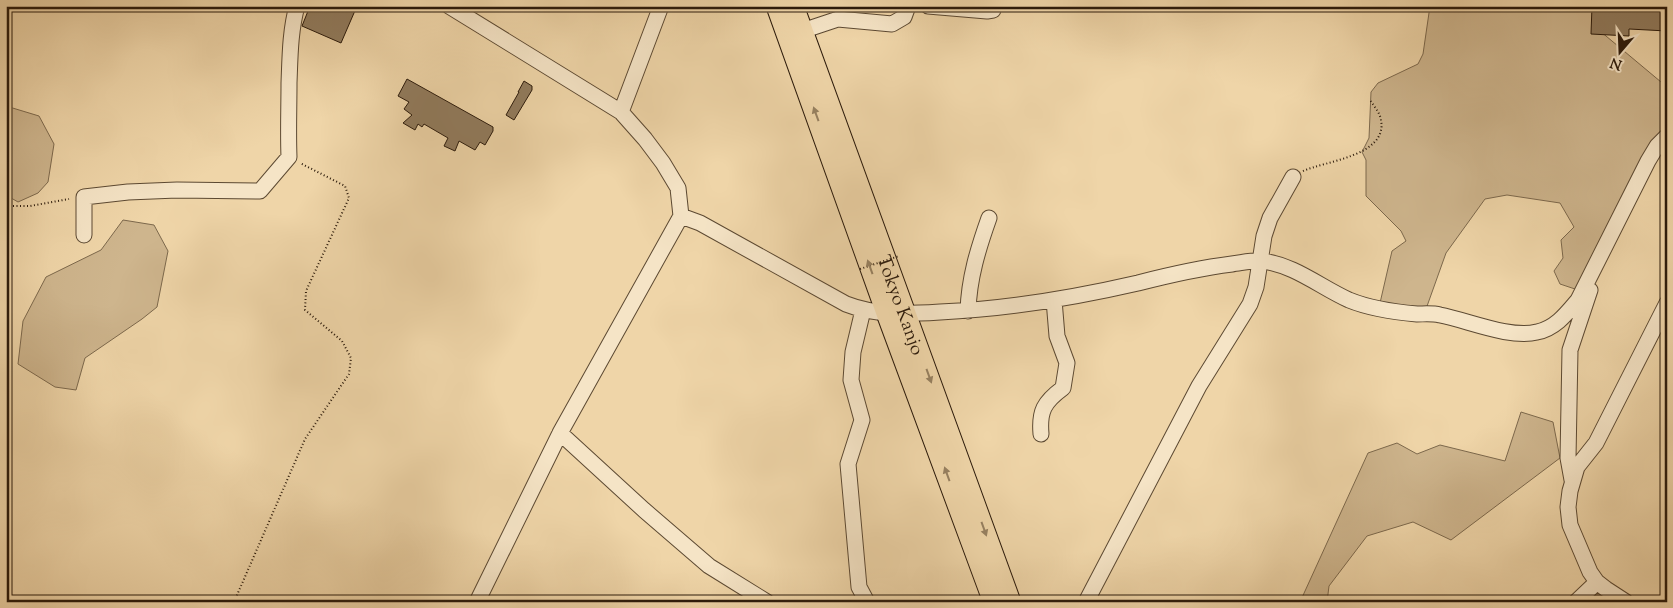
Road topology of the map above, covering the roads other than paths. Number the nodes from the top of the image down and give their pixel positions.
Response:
1 (297, 6) edge
2 (449, 6) edge
3 (661, 6) edge
4 (778, 6) edge
5 (794, 6) edge
6 (908, 6) edge
7 (928, 6) edge
8 (994, 6) edge
9 (802, 31) junction
10 (621, 112) junction
11 (1667, 136) edge
12 (1292, 177) road end
13 (681, 216) junction
14 (989, 218) dead end
15 (84, 235) dead end
16 (1261, 260) junction
17 (1596, 267) junction
18 (1054, 300) junction
19 (1667, 303) edge
20 (863, 310) junction
21 (968, 311) junction
22 (896, 313) junction
23 (560, 433) junction
24 (1041, 434) dead end
25 (1572, 480) junction
26 (1597, 582) junction
27 (477, 602) edge
28 (767, 602) edge
29 (867, 602) edge
30 (994, 602) edge
31 (1010, 602) edge
32 (1086, 602) edge
33 (1576, 602) edge
34 (1626, 602) edge

1 - 15 street
2 - 10 street
3 - 10 street
22 -> 4 highway, Tokyo Kanjo
5 - 9 highway, Tokyo Kanjo
6 - 9 street
7 - 8 street
9 - 22 highway, Tokyo Kanjo
10 - 13 street
11 - 17 street
12 - 16 street
13 - 20 street
13 - 23 street
14 - 21 street
16 - 17 street
16 - 18 street
16 - 32 street
17 - 25 street
18 - 21 street
18 - 24 street
19 - 25 street
20 - 22 street
20 - 29 street
21 - 22 street
30 -> 22 highway, Tokyo Kanjo
22 -> 31 highway, Tokyo Kanjo
23 - 27 street
23 - 28 street
25 - 26 street
26 - 33 street
26 - 34 street

